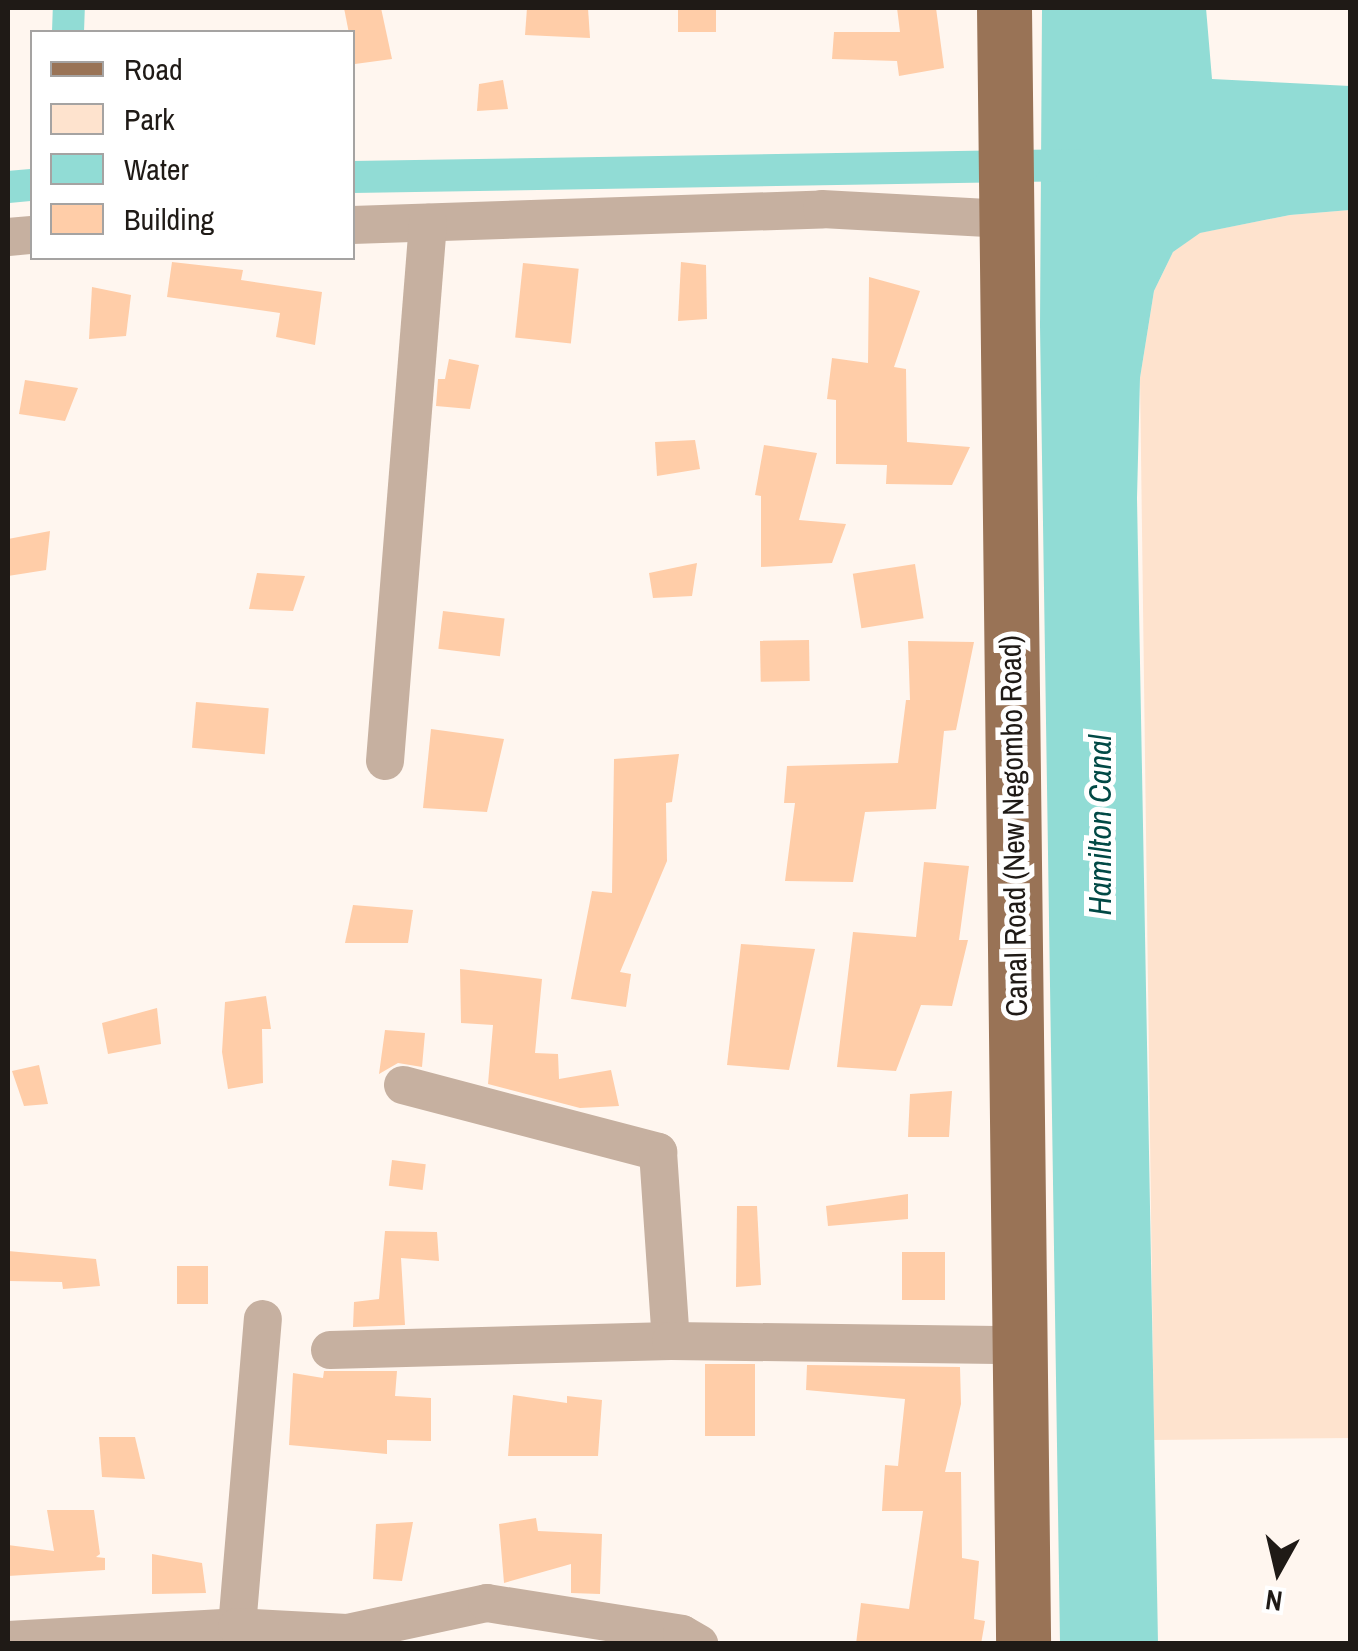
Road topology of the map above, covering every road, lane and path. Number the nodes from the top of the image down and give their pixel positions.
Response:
1 (1004, 8) edge
2 (1006, 212) junction
3 (428, 222) junction
4 (355, 225) edge
5 (385, 762) dead end
6 (402, 1084) dead end
7 (263, 1319) dead end
8 (671, 1340) junction
9 (1020, 1345) junction
10 (330, 1350) dead end
11 (237, 1627) junction
12 (8, 1640) edge
13 (698, 1644) edge
14 (1023, 1644) edge

1 - 2 main road, Canal Road (New Negombo Road)
2 - 3 street
2 - 9 main road, Canal Road (New Negombo Road)
3 - 4 street
3 - 5 street
6 - 8 street
7 - 11 street
8 - 9 street
8 - 10 street
9 - 14 main road, Canal Road (New Negombo Road)
11 - 12 street
11 - 13 street

